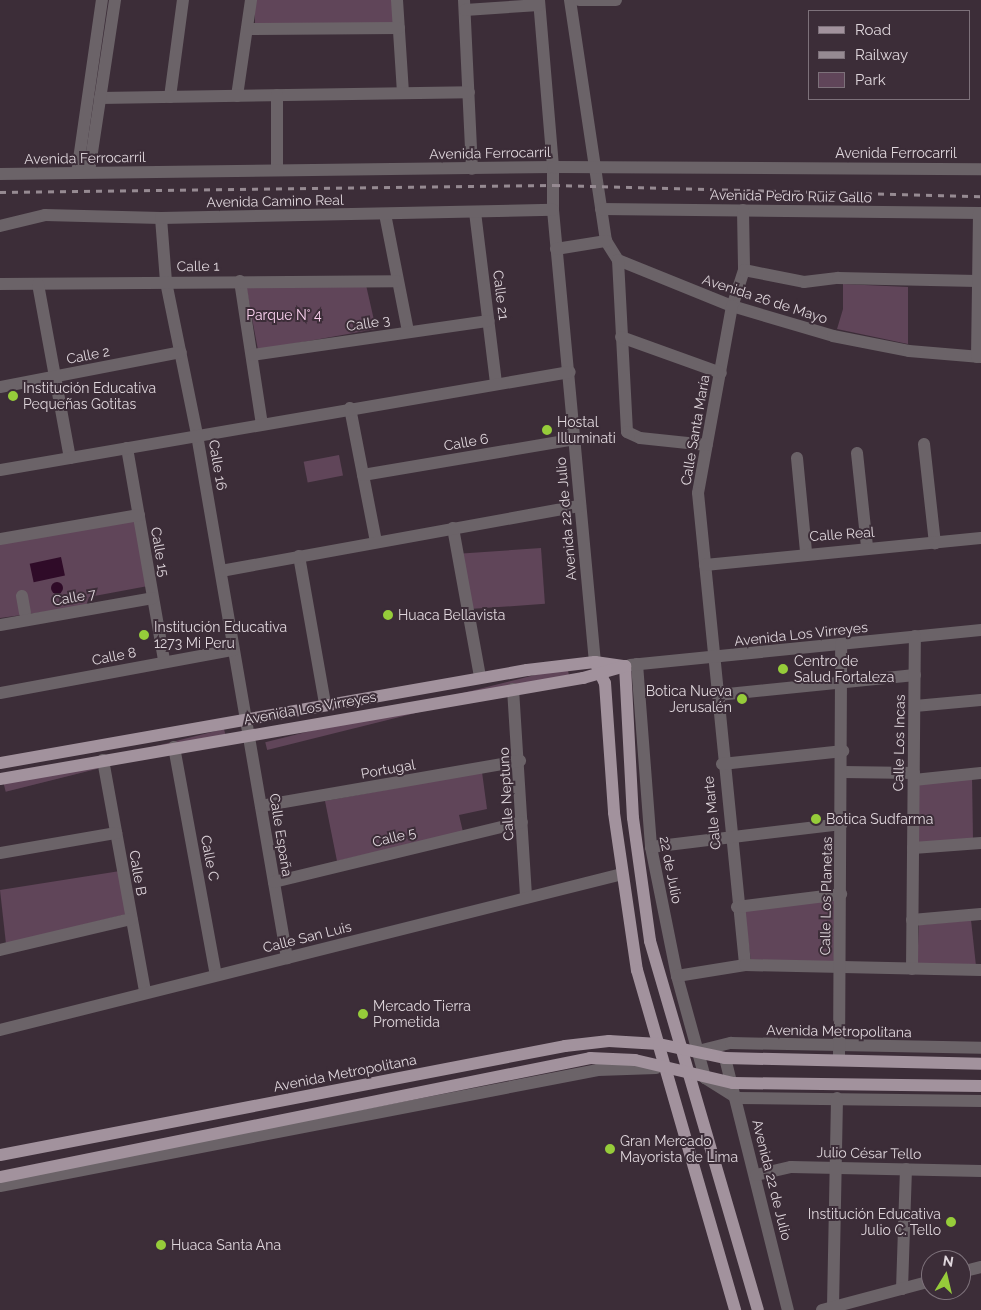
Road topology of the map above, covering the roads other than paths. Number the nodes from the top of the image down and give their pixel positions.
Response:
1 (102, 0) edge
2 (114, 0) edge
3 (183, 0) edge
4 (251, 0) edge
5 (398, 0) edge
6 (570, 0) edge
7 (579, 0) edge
8 (592, 0) edge
9 (616, 0) edge
10 (539, 3) edge
11 (465, 5) edge
12 (399, 28) junction
13 (247, 29) junction
14 (469, 92) junction
15 (403, 93) junction
16 (277, 95) junction
17 (237, 96) junction
18 (170, 97) junction
19 (100, 98) junction
20 (554, 167) junction
21 (594, 167) junction
22 (472, 169) junction
23 (981, 169) edge
24 (277, 170) junction
25 (83, 172) junction
26 (0, 174) edge
27 (601, 209) junction
28 (553, 210) junction
29 (743, 210) junction
30 (475, 212) junction
31 (980, 213) edge
32 (385, 214) junction
33 (161, 218) junction
34 (0, 226) edge
35 (606, 241) junction
36 (556, 249) junction
37 (618, 260) junction
38 (744, 270) junction
39 (240, 281) junction
40 (397, 281) junction
41 (977, 281) junction
42 (166, 282) junction
43 (0, 284) edge
44 (38, 284) junction
45 (732, 306) junction
46 (489, 320) junction
47 (408, 332) junction
48 (621, 337) junction
49 (181, 352) junction
50 (252, 355) junction
51 (979, 357) edge
52 (570, 372) junction
53 (720, 373) junction
54 (54, 377) junction
55 (496, 383) junction
56 (0, 387) edge
57 (350, 408) junction
58 (262, 424) junction
59 (197, 435) junction
60 (575, 439) junction
61 (924, 444) dead end
62 (707, 445) junction
63 (127, 448) junction
64 (857, 453) dead end
65 (70, 458) junction
66 (797, 458) dead end
67 (0, 470) edge
68 (363, 475) junction
69 (580, 506) junction
70 (139, 515) junction
71 (453, 528) junction
72 (981, 538) edge
73 (0, 540) edge
74 (376, 542) junction
75 (935, 542) junction
76 (867, 548) junction
77 (806, 552) junction
78 (299, 556) junction
79 (705, 565) junction
80 (221, 571) junction
81 (22, 596) dead end
82 (153, 598) junction
83 (25, 612) dead end
84 (0, 625) edge
85 (981, 630) edge
86 (916, 636) junction
87 (842, 644) junction
88 (233, 650) junction
89 (716, 658) junction
90 (164, 661) junction
91 (595, 662) junction
92 (631, 665) junction
93 (602, 674) junction
94 (915, 675) junction
95 (480, 678) junction
96 (842, 683) junction
97 (513, 689) junction
98 (0, 693) edge
99 (718, 695) junction
100 (981, 700) edge
101 (325, 704) junction
102 (915, 706) junction
103 (247, 718) junction
104 (249, 734) junction
105 (174, 747) junction
106 (843, 751) junction
107 (103, 760) junction
108 (520, 761) junction
109 (0, 763) edge
110 (722, 764) junction
111 (843, 772) junction
112 (981, 773) edge
113 (914, 776) junction
114 (0, 779) edge
115 (261, 806) junction
116 (522, 822) junction
117 (842, 824) junction
118 (116, 833) junction
119 (730, 837) junction
120 (981, 843) edge
121 (651, 847) junction
122 (913, 848) junction
123 (0, 853) edge
124 (622, 874) junction
125 (274, 882) junction
126 (841, 894) junction
127 (526, 898) junction
128 (737, 907) junction
129 (981, 914) edge
130 (131, 919) junction
131 (912, 920) junction
132 (0, 950) edge
133 (287, 958) junction
134 (746, 965) junction
135 (840, 969) junction
136 (912, 969) junction
137 (981, 970) edge
138 (216, 975) junction
139 (677, 976) junction
140 (145, 991) junction
141 (0, 1030) edge
142 (659, 1044) junction
143 (684, 1048) junction
144 (981, 1048) edge
145 (698, 1051) junction
146 (839, 1052) junction
147 (725, 1058) junction
148 (981, 1064) edge
149 (668, 1068) junction
150 (692, 1075) junction
151 (705, 1078) junction
152 (733, 1083) junction
153 (981, 1086) edge
154 (737, 1098) junction
155 (837, 1098) junction
156 (981, 1101) edge
157 (0, 1155) edge
158 (836, 1168) junction
159 (906, 1169) junction
160 (981, 1171) edge
161 (756, 1175) junction
162 (0, 1177) edge
163 (0, 1186) edge
164 (921, 1283) edge
165 (902, 1288) junction
166 (827, 1309) edge
167 (735, 1310) edge
168 (758, 1310) edge
169 (788, 1310) edge

1 - 25 street
2 - 19 street
3 - 18 street
4 - 13 street
5 - 12 street
6 - 21 street
7 - 8 street
8 - 9 street
10 - 11 street
10 - 20 street, Avenida 22 de Julio
11 - 14 street
12 - 13 street
12 - 15 street
13 - 17 street
14 - 15 street
14 - 22 street
15 - 16 street
16 - 17 street
16 - 24 street
17 - 18 street
18 - 19 street
19 - 25 street
20 - 21 street, Avenida Ferrocarril
20 - 22 street, Avenida Ferrocarril
20 - 28 street, Avenida 22 de Julio
21 - 23 street, Avenida Ferrocarril
21 - 27 street
22 - 24 street, Avenida Ferrocarril
24 - 25 street, Avenida Ferrocarril
25 - 26 street, Avenida Ferrocarril
27 - 29 street, Avenida Pedro Ruiz Gallo
27 - 35 street
28 - 30 street, Avenida Camino Real
28 - 36 street, Avenida 22 de Julio
29 - 31 street, Avenida Pedro Ruiz Gallo
29 - 38 street, Calle Santa María
30 - 32 street, Avenida Camino Real
30 - 46 street, Calle 21
31 - 41 street
32 - 33 street, Avenida Camino Real
32 - 40 street
33 - 34 street, Avenida Camino Real
33 - 42 street, Calle 16
35 - 36 street
35 - 37 street
36 - 52 street, Avenida 22 de Julio
37 - 45 street, Avenida 26 de Mayo
37 - 48 street
38 - 41 street
38 - 45 street, Calle Santa María
39 - 40 street, Calle 1
39 - 42 street, Calle 1
39 - 50 street
40 - 47 street
41 - 51 street
42 - 44 street, Calle 1
42 - 49 street, Calle 16
43 - 44 street, Calle 1
44 - 54 street
45 - 51 street, Avenida 26 de Mayo
45 - 53 street, Calle Santa María
46 - 47 street, Calle 3
46 - 55 street, Calle 21
47 - 50 street, Calle 3
48 - 53 street
48 - 62 street
49 - 54 street, Calle 2
49 - 59 street, Calle 16
50 - 58 street
52 - 55 street
52 - 60 street, Avenida 22 de Julio
53 - 62 street, Calle Santa María
54 - 56 street, Calle 2
54 - 65 street
55 - 57 street
57 - 58 street
57 - 68 street
58 - 59 street
59 - 63 street
59 - 80 street, Calle 16
60 - 68 street, Calle 6
60 - 69 street, Avenida 22 de Julio
61 - 75 street
62 - 79 street, Calle Santa María
63 - 65 street
63 - 70 street, Calle 15
64 - 76 street
65 - 67 street
66 - 77 street
68 - 74 street
69 - 71 street
69 - 91 street, Avenida 22 de Julio
70 - 73 street
70 - 82 street, Calle 15
71 - 74 street
71 - 95 street
72 - 75 street, Calle Real
74 - 78 street
75 - 76 street, Calle Real
76 - 77 street, Calle Real
77 - 79 street, Calle Real
78 - 80 street
78 - 101 street
79 - 89 street, Calle Santa María
80 - 88 street, Calle 16
81 - 83 street
82 - 84 street, Calle 7
82 - 90 street, Calle 15
85 - 86 street, Avenida Los Virreyes
86 - 87 street, Avenida Los Virreyes
86 - 94 street, Calle Los Incas
87 - 89 street, Avenida Los Virreyes
87 - 96 street, Calle Los Planetas
88 - 90 street, Calle 8
88 - 103 street, Calle 16
89 - 92 street, Avenida Los Virreyes
89 - 99 street, Calle Marte
90 - 98 street, Calle 8
91 - 92 main road, Avenida Los Virreyes
91 - 93 main road, Avenida 22 de Julio
91 - 95 main road, Avenida Los Virreyes
92 - 93 main road, Avenida Los Virreyes
92 - 121 street, 22 de Julio
92 - 143 main road
93 - 97 main road, Avenida Los Virreyes
93 - 124 main road
94 - 96 street
94 - 102 street, Calle Los Incas
95 - 101 main road, Avenida Los Virreyes
96 - 99 street
96 - 106 street, Calle Los Planetas
97 - 104 main road, Avenida Los Virreyes
97 - 108 street, Calle Neptuno
99 - 110 street, Calle Marte
100 - 102 street
101 - 103 main road, Avenida Los Virreyes
102 - 113 street, Calle Los Incas
103 - 104 street, Calle España
103 - 109 main road, Avenida Los Virreyes
104 - 105 main road, Avenida Los Virreyes
104 - 115 street, Calle España
105 - 107 main road, Avenida Los Virreyes
105 - 138 street, Calle C
106 - 110 street
106 - 111 street, Calle Los Planetas
107 - 114 main road, Avenida Los Virreyes
107 - 118 street, Calle B
108 - 115 street, Portugal
108 - 116 street, Calle Neptuno
110 - 119 street, Calle Marte
111 - 113 street
111 - 117 street, Calle Los Planetas
112 - 113 street
113 - 122 street, Calle Los Incas
115 - 125 street, Calle España
116 - 125 street, Calle 5
116 - 127 street, Calle Neptuno
117 - 119 street
117 - 126 street, Calle Los Planetas
118 - 123 street
118 - 130 street, Calle B
119 - 121 street
119 - 128 street, Calle Marte
120 - 122 street
121 - 139 street, 22 de Julio
122 - 131 street, Calle Los Incas
124 - 127 street, Calle San Luis
124 - 142 main road
125 - 133 street, Calle España
126 - 128 street
126 - 135 street, Calle Los Planetas
127 - 133 street, Calle San Luis
128 - 134 street, Calle Marte
129 - 131 street
130 - 132 street
130 - 140 street, Calle B
131 - 136 street, Calle Los Incas
133 - 138 street, Calle San Luis
134 - 135 street
134 - 139 street
135 - 136 street
135 - 146 street, Calle Los Planetas
136 - 137 street
138 - 140 street, Calle San Luis
139 - 145 street, 22 de Julio
140 - 141 street, Calle San Luis
142 - 143 main road, Avenida Metropolitana
142 - 149 main road
142 - 157 main road, Avenida Metropolitana
143 - 145 main road, Avenida Metropolitana
143 - 150 main road
144 - 146 street, Avenida Metropolitana
145 - 146 street, Avenida Metropolitana
145 - 147 main road, Avenida Metropolitana
145 - 151 street, 22 de Julio
146 - 147 main road, Avenida Metropolitana
146 - 148 main road, Avenida Metropolitana
147 - 152 street, Avenida 22 de Julio
149 - 150 main road
149 - 162 main road
149 - 163 street
149 - 167 main road
150 - 151 main road
150 - 168 main road
151 - 152 main road
151 - 154 street
152 - 153 main road
152 - 154 street, Avenida 22 de Julio
154 - 155 street
154 - 161 street, Avenida 22 de Julio
155 - 156 street
155 - 158 street
158 - 159 street, Julio César Tello
158 - 161 street, Julio César Tello
158 - 166 street
159 - 160 street, Julio César Tello
159 - 165 street
161 - 169 street, Avenida 22 de Julio
164 - 165 street
165 - 166 street

